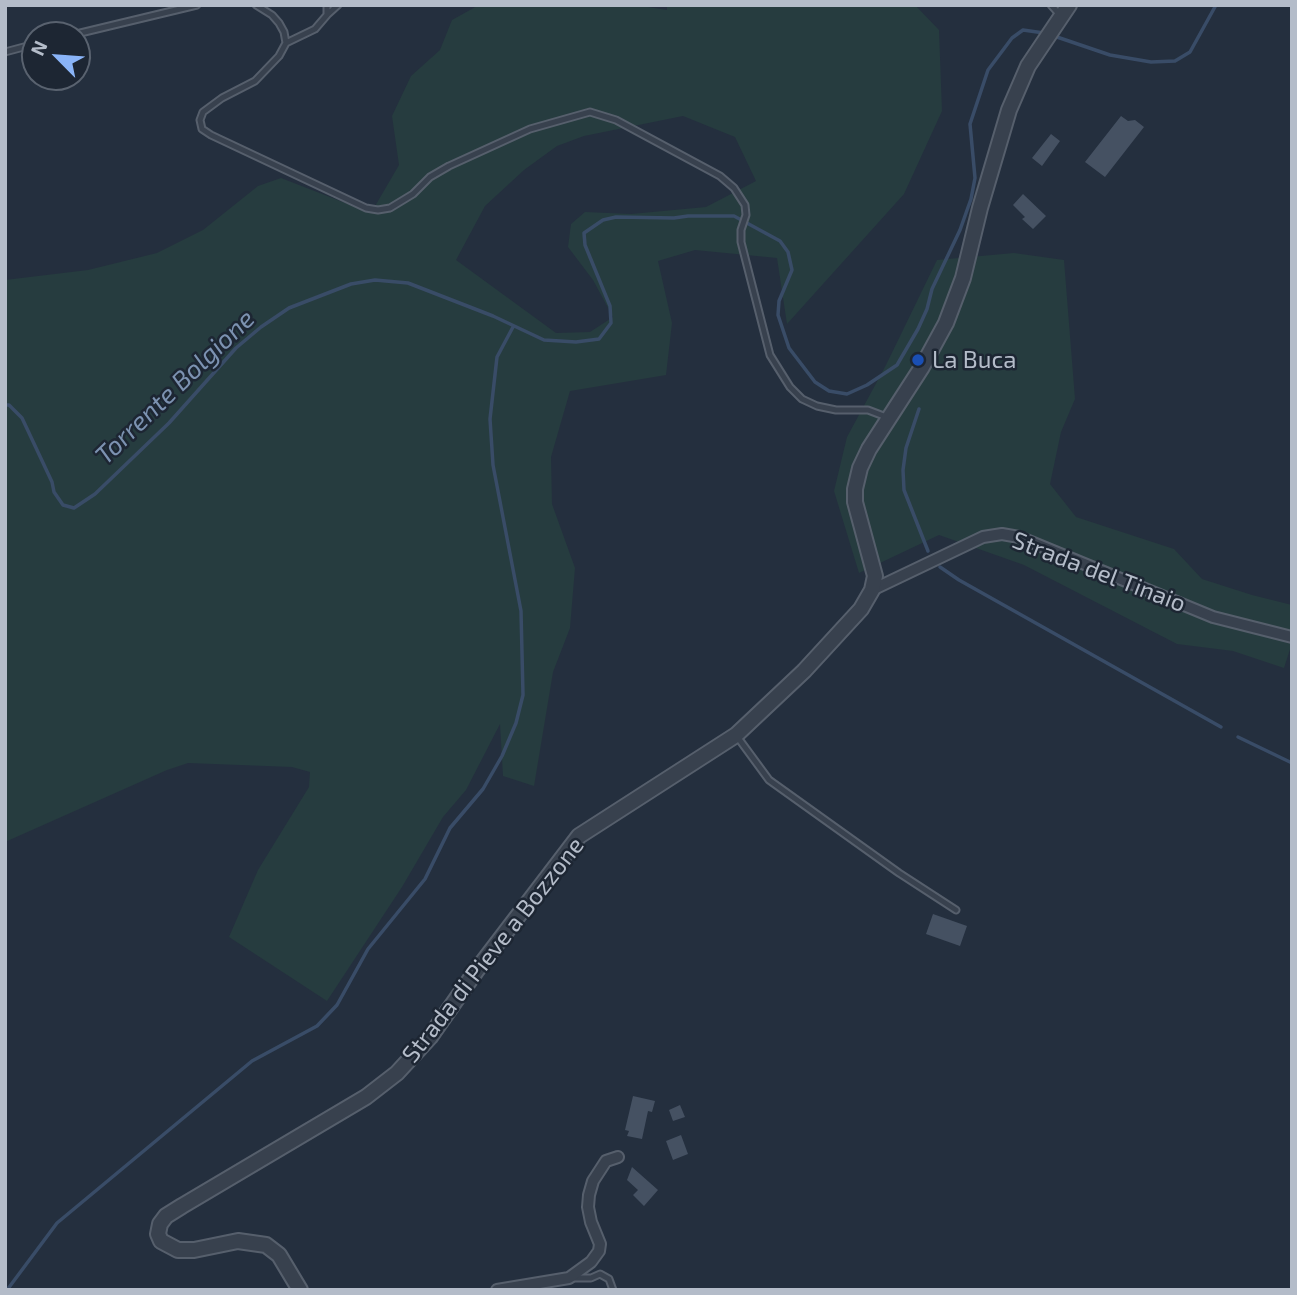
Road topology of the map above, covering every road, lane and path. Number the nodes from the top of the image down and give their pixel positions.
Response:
1 (197, 5) edge
2 (256, 5) edge
3 (327, 5) edge
4 (338, 5) edge
5 (1060, 9) edge
6 (327, 15) junction
7 (91, 30) edge
8 (286, 43) junction
9 (888, 418) junction
10 (872, 590) junction
11 (1292, 637) edge
12 (736, 736) junction
13 (956, 910) dead end
14 (618, 1157) dead end
15 (569, 1278) junction
16 (300, 1290) edge
17 (496, 1290) edge
18 (613, 1290) edge

1 - 7 lane
2 - 8 lane
3 - 6 lane
4 - 6 lane
5 - 9 street
6 - 8 lane
8 - 9 lane
9 - 10 street
10 - 11 street, Strada del Tinaio
10 - 12 street, Strada di Pieve a Bozzone
12 - 13 lane
12 - 16 street, Strada di Pieve a Bozzone
14 - 15 street
15 - 17 street
15 - 18 lane

